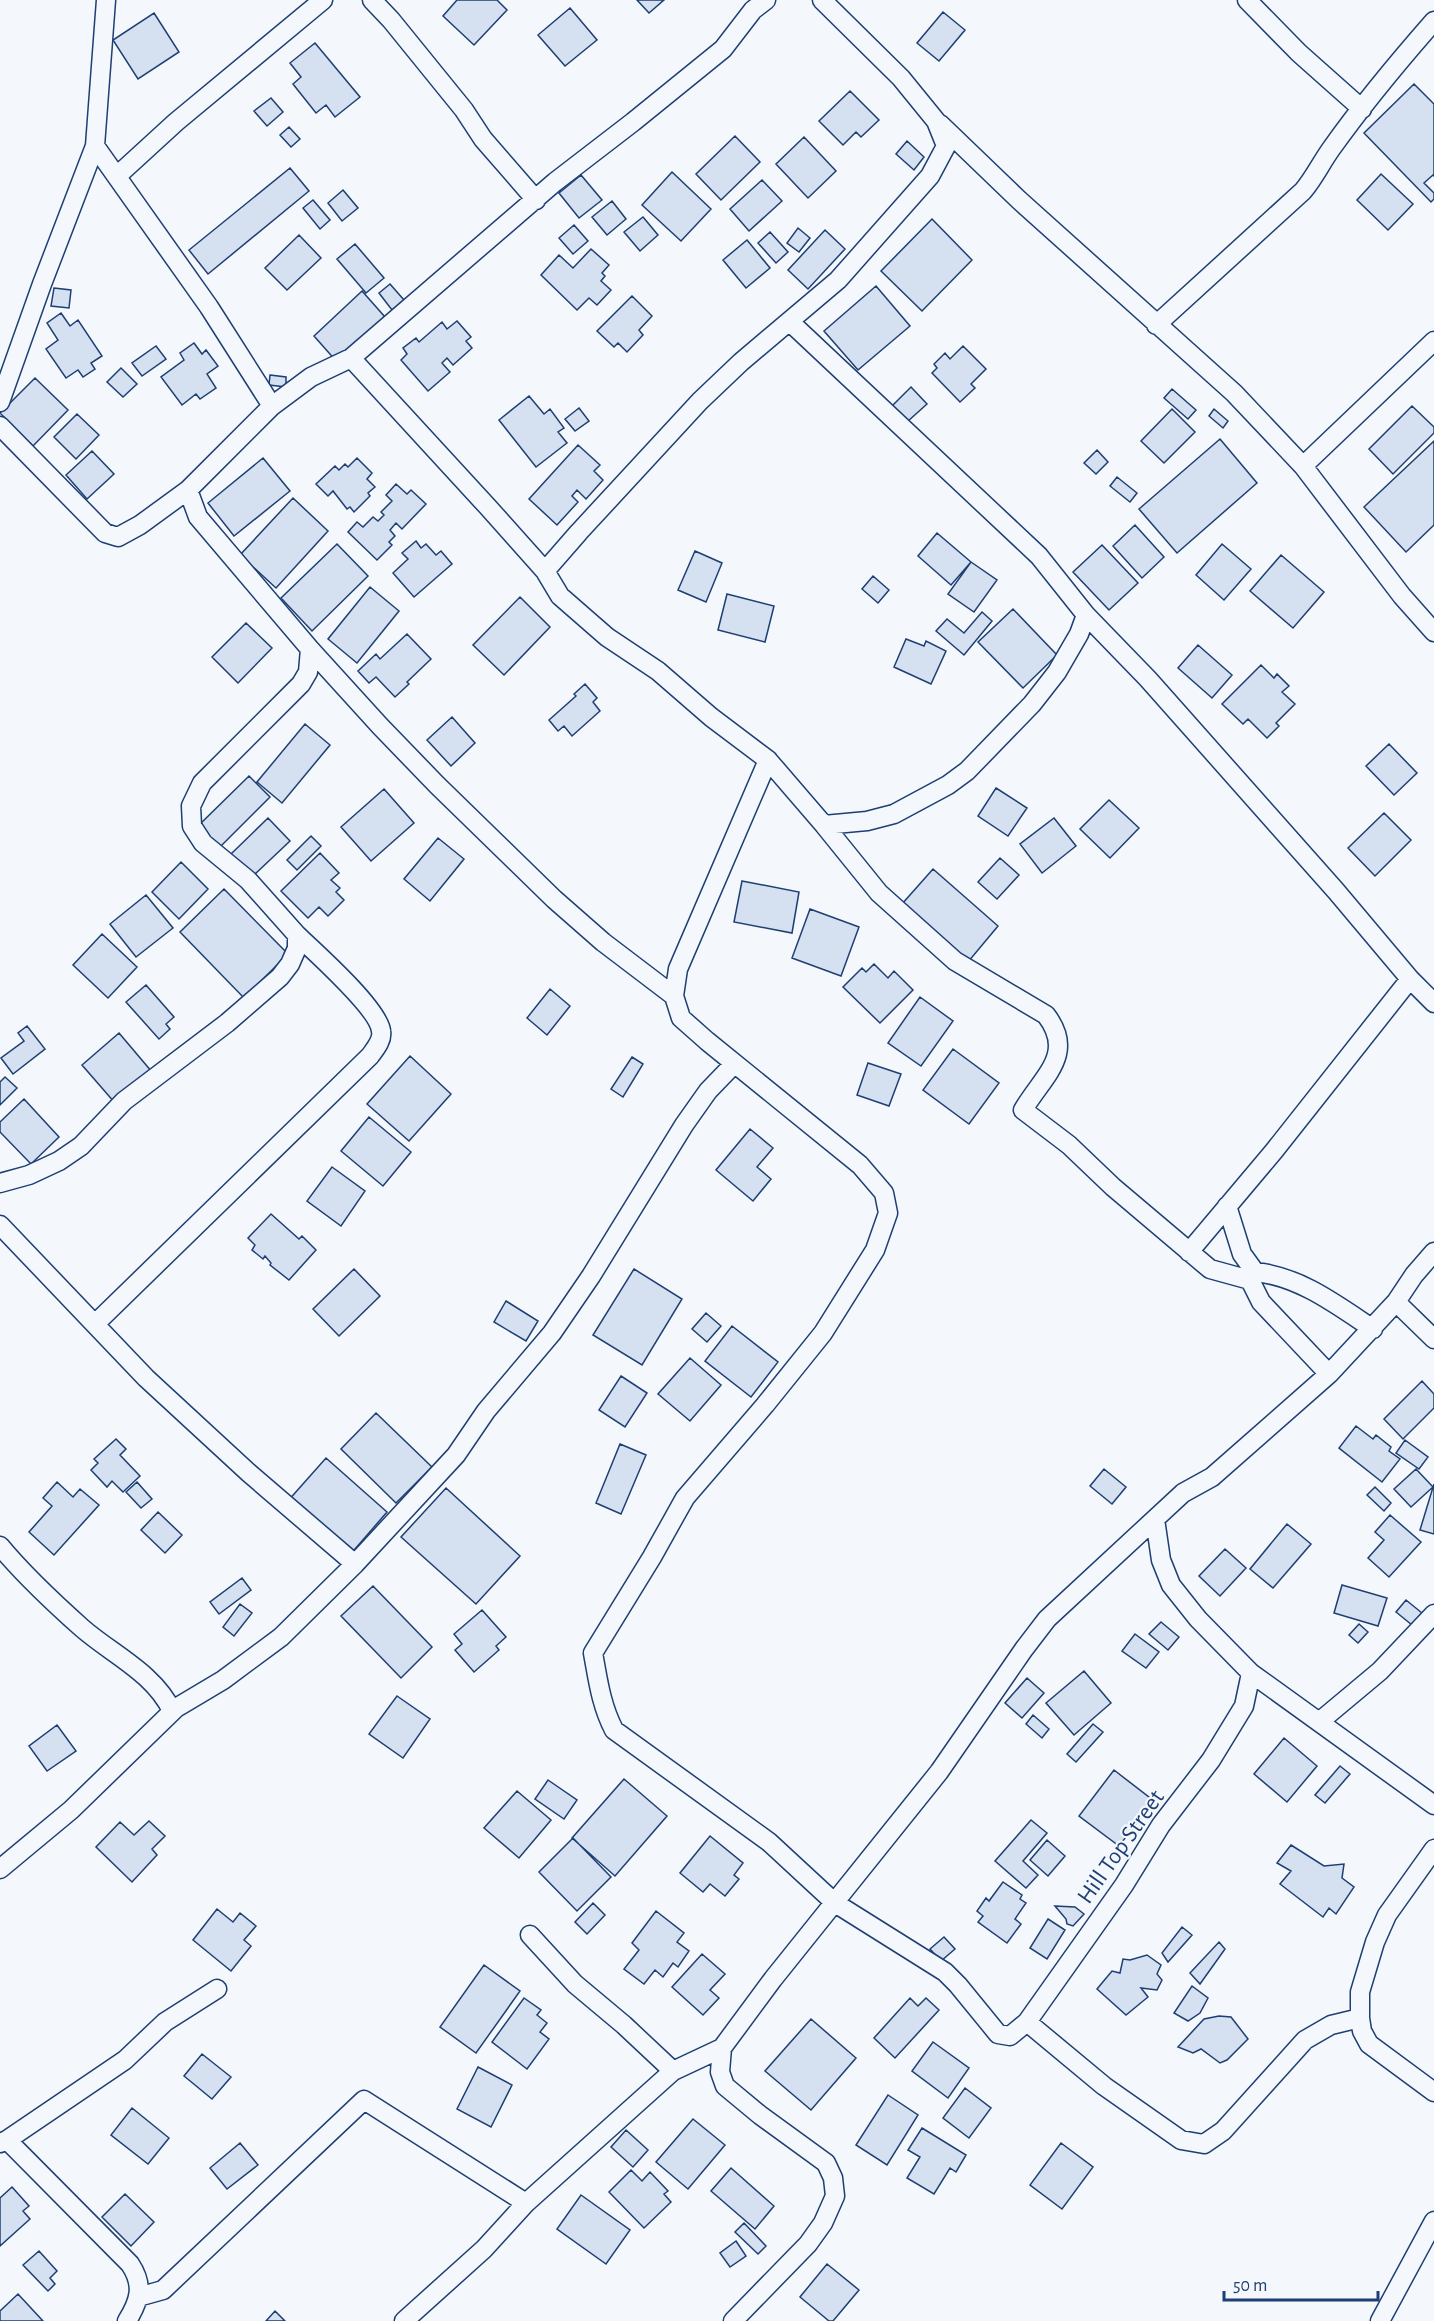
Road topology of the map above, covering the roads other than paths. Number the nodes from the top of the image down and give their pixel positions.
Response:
1 (106, 0) edge
2 (323, 0) edge
3 (372, 0) edge
4 (822, 0) edge
5 (1247, 0) edge
6 (758, 3) edge
7 (1434, 21) edge
8 (1362, 109) junction
9 (936, 121) junction
10 (95, 146) junction
11 (117, 176) junction
12 (536, 200) junction
13 (789, 321) junction
14 (1156, 325) junction
15 (1434, 341) edge
16 (351, 358) junction
17 (0, 402) edge
18 (272, 406) junction
19 (0, 426) edge
20 (1304, 466) junction
21 (188, 490) junction
22 (545, 572) junction
23 (1086, 615) junction
24 (1434, 632) edge
25 (310, 649) junction
26 (768, 760) junction
27 (824, 825) junction
28 (297, 934) junction
29 (1410, 979) junction
30 (674, 996) junction
31 (1434, 1003) edge
32 (734, 1064) junction
33 (0, 1183) edge
34 (1227, 1206) junction
35 (0, 1225) edge
36 (1189, 1252) junction
37 (1434, 1252) edge
38 (1252, 1276) junction
39 (1396, 1302) junction
40 (94, 1324) junction
41 (1372, 1329) junction
42 (1434, 1339) edge
43 (1329, 1374) junction
44 (1155, 1519) junction
45 (1131, 1542) junction
46 (0, 1546) edge
47 (1161, 1560) junction
48 (355, 1564) junction
49 (1434, 1614) edge
50 (1251, 1673) junction
51 (172, 1711) junction
52 (1319, 1722) junction
53 (1434, 1805) edge
54 (1434, 1849) edge
55 (0, 1869) edge
56 (835, 1903) junction
57 (530, 1935) dead end
58 (217, 1989) dead end
59 (1360, 2018) junction
60 (1027, 2022) junction
61 (722, 2048) junction
62 (673, 2071) junction
63 (1434, 2092) edge
64 (4, 2141) edge
65 (526, 2203) junction
66 (1434, 2221) edge
67 (138, 2297) junction
68 (127, 2321) edge
69 (404, 2321) edge
70 (733, 2321) edge
71 (1380, 2321) edge

1 - 10 street
2 - 11 street
3 - 12 street
4 - 9 street
5 - 8 street
6 - 12 street
7 - 8 street
8 - 14 street
9 - 13 street
9 - 14 street
10 - 11 street
10 - 17 street
11 - 18 street
12 - 16 street
13 - 22 street
13 - 23 street
14 - 20 street
15 - 20 street
16 - 18 street
16 - 22 street
18 - 21 street
19 - 21 street
20 - 24 street
21 - 25 street
22 - 26 street
23 - 27 street
23 - 29 street
25 - 28 street
25 - 30 street
26 - 27 street
26 - 30 street
27 - 36 street
28 - 33 street
28 - 40 street
29 - 31 street
29 - 34 street
30 - 32 street
32 - 48 street
32 - 56 street
34 - 36 street
34 - 38 street
35 - 40 street
36 - 38 street
37 - 39 street
38 - 41 street
38 - 43 street
39 - 41 street
39 - 42 street
40 - 48 street
41 - 43 street
43 - 44 street
44 - 45 street
44 - 47 street
45 - 47 street
45 - 56 street
46 - 51 street
47 - 50 street
48 - 51 street
49 - 52 street
50 - 52 street
50 - 60 street, Hill Top Street
51 - 55 street
52 - 53 street
54 - 59 street
56 - 60 street, Hill Top Street
56 - 61 street
57 - 62 street
58 - 64 street
59 - 60 street
59 - 63 street
61 - 62 street
61 - 70 street
62 - 65 street
64 - 67 street
65 - 67 street
65 - 69 street
66 - 71 street
67 - 68 street

